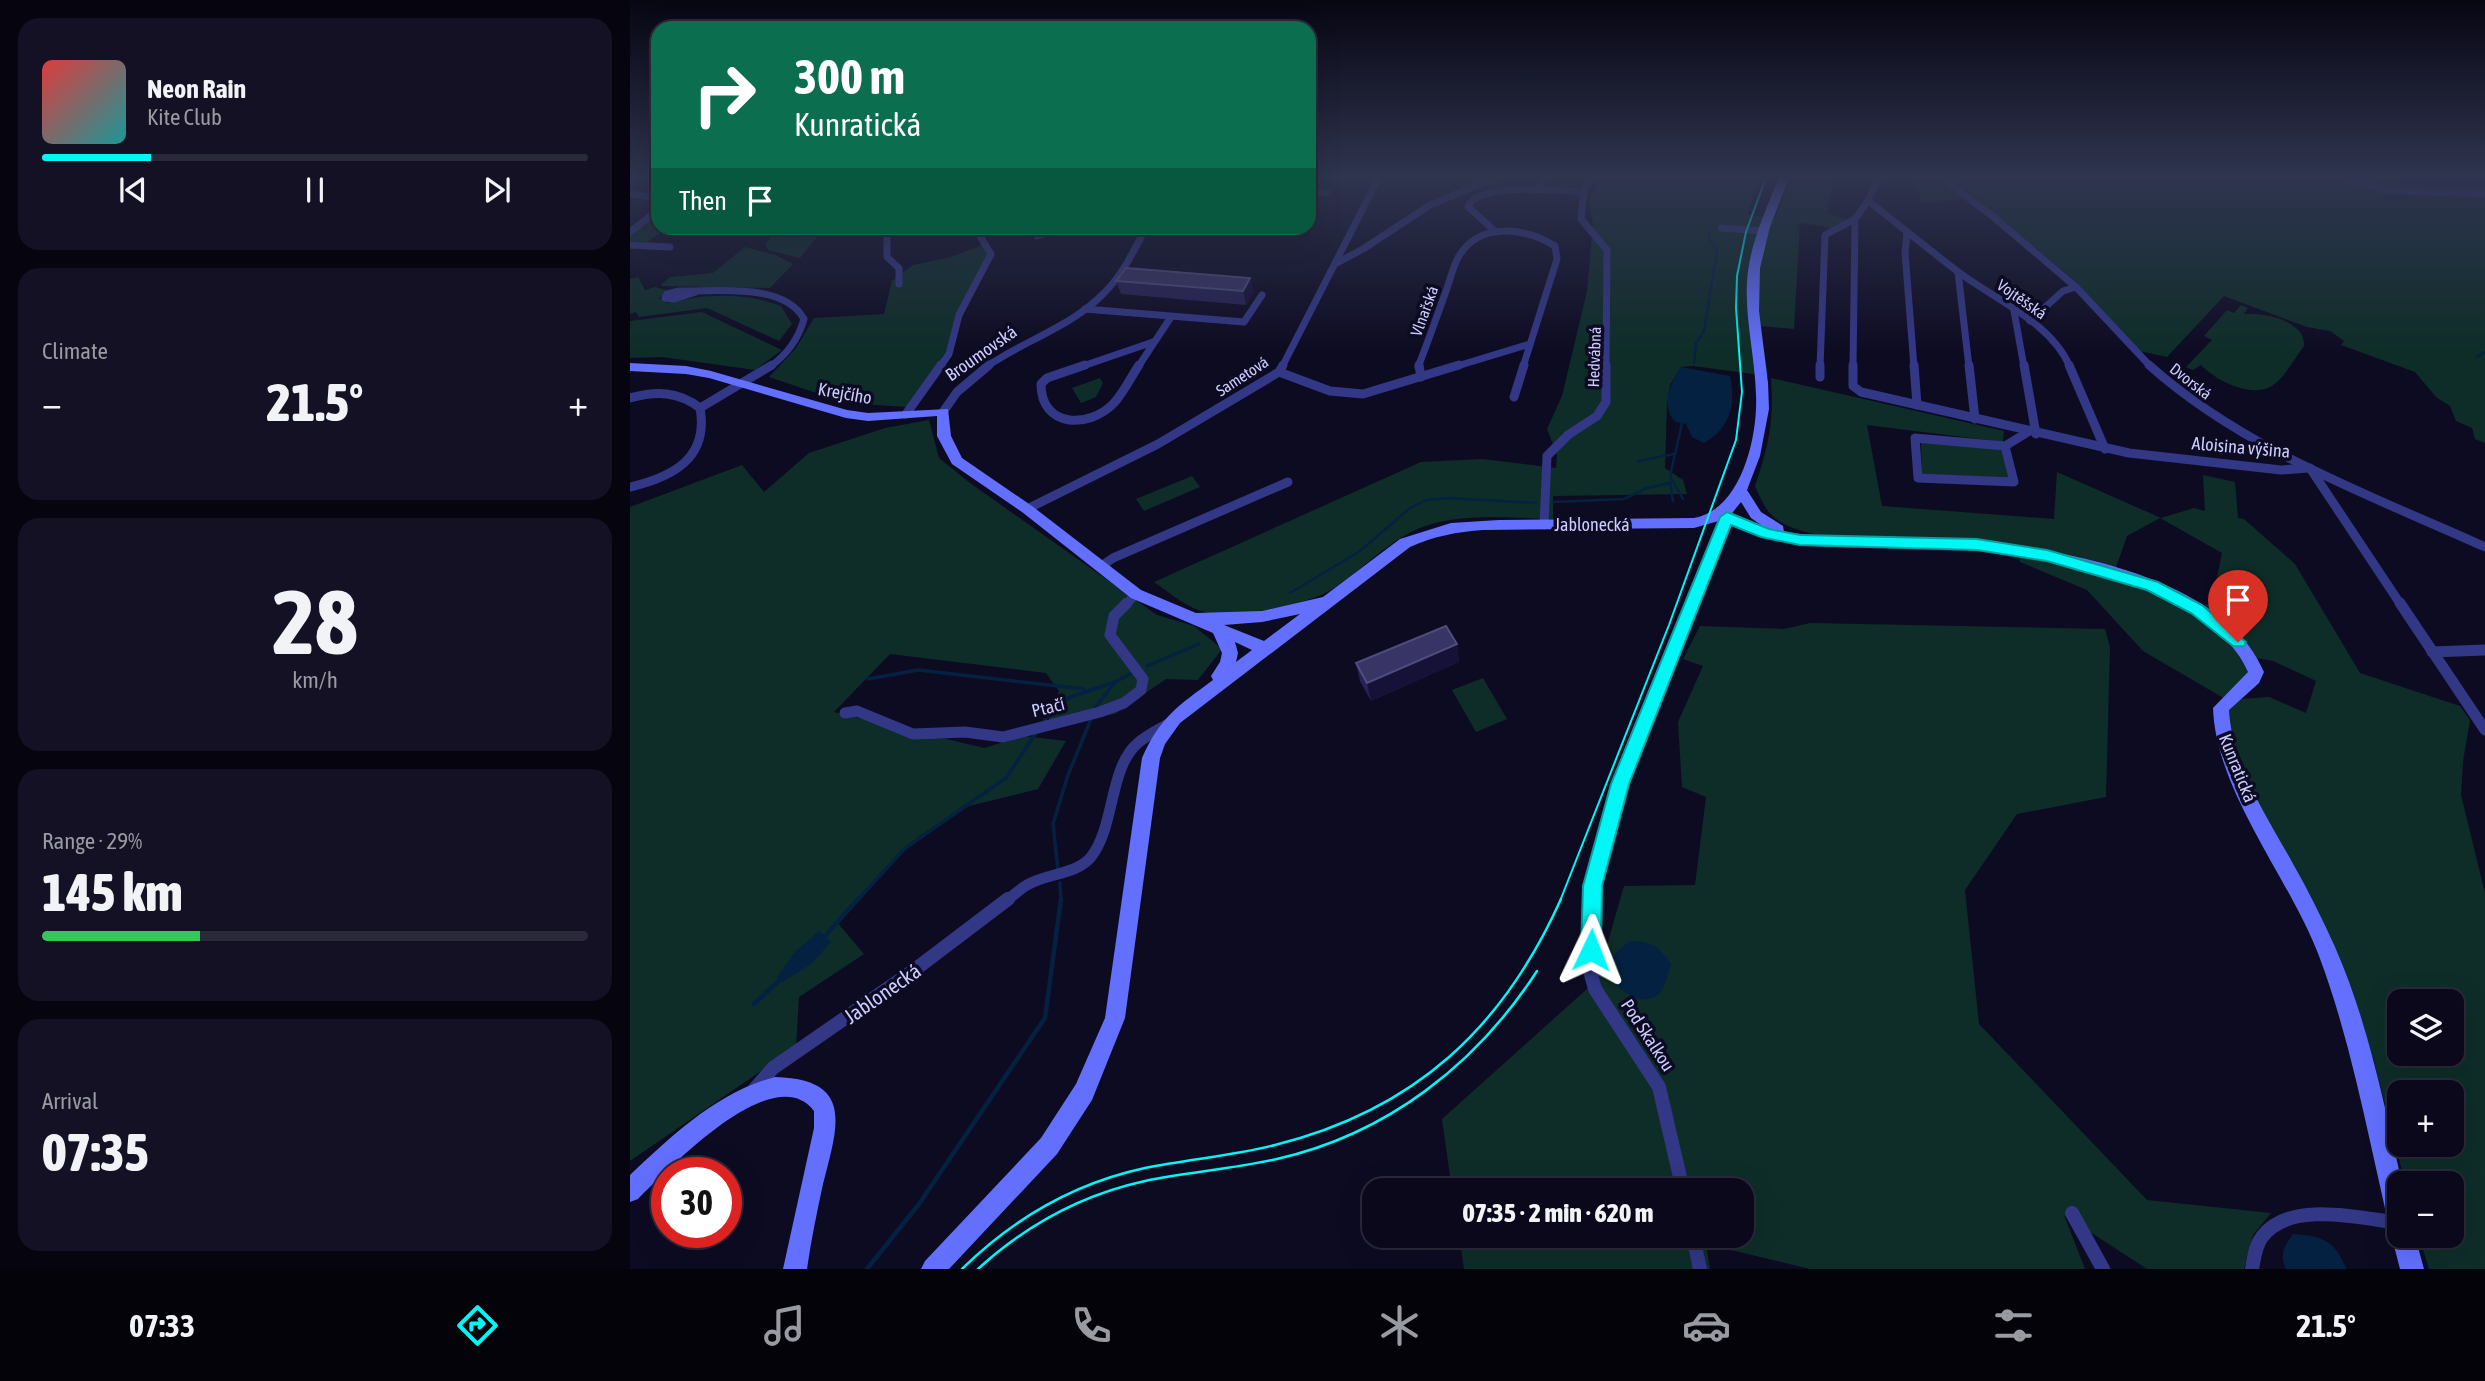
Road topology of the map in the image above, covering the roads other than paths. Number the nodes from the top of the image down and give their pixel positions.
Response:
1 (1350, 234) edge
2 (1384, 234) edge
3 (1487, 234) edge
4 (1536, 234) edge
5 (1594, 234) edge
6 (1764, 234) edge
7 (1825, 234) edge
8 (1855, 234) edge
9 (1907, 234) joint
10 (2014, 234) edge
11 (887, 235) edge
12 (979, 235) edge
13 (1142, 235) edge
14 (630, 245) edge
15 (670, 247) dead end
16 (1335, 264) junction
17 (1958, 272) junction
18 (899, 284) dead end
19 (2076, 287) junction
20 (696, 292) junction
21 (1262, 295) dead end
22 (1085, 309) junction
23 (2014, 311) junction
24 (1171, 317) junction
25 (2029, 321) junction
26 (1153, 342) junction
27 (1530, 344) junction
28 (630, 367) edge
29 (1279, 372) junction
30 (1421, 377) junction
31 (1820, 377) dead end
32 (743, 384) junction
33 (1514, 397) dead end
34 (630, 398) edge
35 (1917, 405) junction
36 (700, 408) junction
37 (943, 412) junction
38 (906, 414) junction
39 (1975, 419) junction
40 (2001, 426) junction
41 (2032, 433) junction
42 (2008, 443) junction
43 (2105, 449) junction
44 (2310, 468) junction
45 (1288, 482) dead end
46 (630, 486) edge
47 (1740, 489) junction
48 (1027, 509) junction
49 (1726, 513) junction
50 (1544, 525) junction
51 (1800, 540) junction
52 (2484, 544) edge
53 (1100, 567) junction
54 (1136, 594) junction
55 (1333, 598) junction
56 (1185, 615) junction
57 (1243, 619) junction
58 (1219, 630) junction
59 (1266, 649) junction
60 (2485, 650) edge
61 (2432, 652) junction
62 (1206, 691) junction
63 (845, 713) dead end
64 (1170, 723) junction
65 (2485, 730) edge
66 (750, 1094) junction
67 (2387, 1175) edge
68 (1680, 1178) edge
69 (630, 1191) edge
70 (2072, 1213) dead end
71 (2387, 1222) edge
72 (1696, 1248) edge
73 (2406, 1248) edge
74 (794, 1269) edge
75 (933, 1269) edge
76 (1700, 1269) edge
77 (2103, 1269) edge
78 (2252, 1269) edge
79 (2412, 1269) edge

1 - 16 street, Sametová
2 - 16 street
3 - 30 street, Vlnařská
4 - 27 street, Vlnařská
5 - 50 street, Hedvábná
6 - 47 street
7 - 31 street
8 - 35 street, Aloisina výšina
9 - 17 street, Vojtěšská
9 - 35 street
10 - 19 street, Dvorská
11 - 18 street
12 - 38 street
13 - 22 street, Broumovská
14 - 15 street
16 - 29 street, Sametová
17 - 23 street, Vojtěšská
17 - 39 street
19 - 25 street
19 - 44 street, Dvorská
20 - 20 street
20 - 32 street
21 - 24 street
22 - 24 street
22 - 37 street, Broumovská
23 - 25 street, Vojtěšská
23 - 41 street
24 - 26 street
25 - 43 street, Vojtěšská
26 - 26 street
27 - 30 street
27 - 33 street, Vlnařská
28 - 32 street, Krejčího
29 - 30 street
29 - 48 street, Sametová
32 - 36 street
32 - 38 street, Krejčího
34 - 36 street
35 - 39 street, Aloisina výšina
36 - 46 street
37 - 38 street, Krejčího
37 - 48 street
39 - 40 street, Aloisina výšina
40 - 41 street, Aloisina výšina
40 - 42 street
41 - 42 street
41 - 43 street, Aloisina výšina
42 - 42 street
43 - 44 street, Aloisina výšina
44 - 52 street, Dvorská
44 - 61 street, Aloisina výšina
45 - 53 street
47 - 49 street
47 - 51 street, Kunratická
48 - 53 street
49 - 50 street, Jablonecká
49 - 51 street, Kunratická
49 - 68 street, Pod Skalkou
50 - 55 street, Jablonecká
51 - 67 street, Kunratická
53 - 54 street
54 - 56 street
54 - 63 street, Ptačí
55 - 57 street
55 - 59 main road, Jablonecká
56 - 57 street
56 - 58 street
57 - 59 street
58 - 59 street
58 - 62 street
59 - 62 street, Jablonecká
60 - 61 street
61 - 65 street, Aloisina výšina
62 - 64 street, Jablonecká
64 - 66 street, Jablonecká
64 - 75 street, Jablonecká
66 - 69 street
66 - 74 street
70 - 77 street
71 - 78 street
72 - 76 street
73 - 79 street

